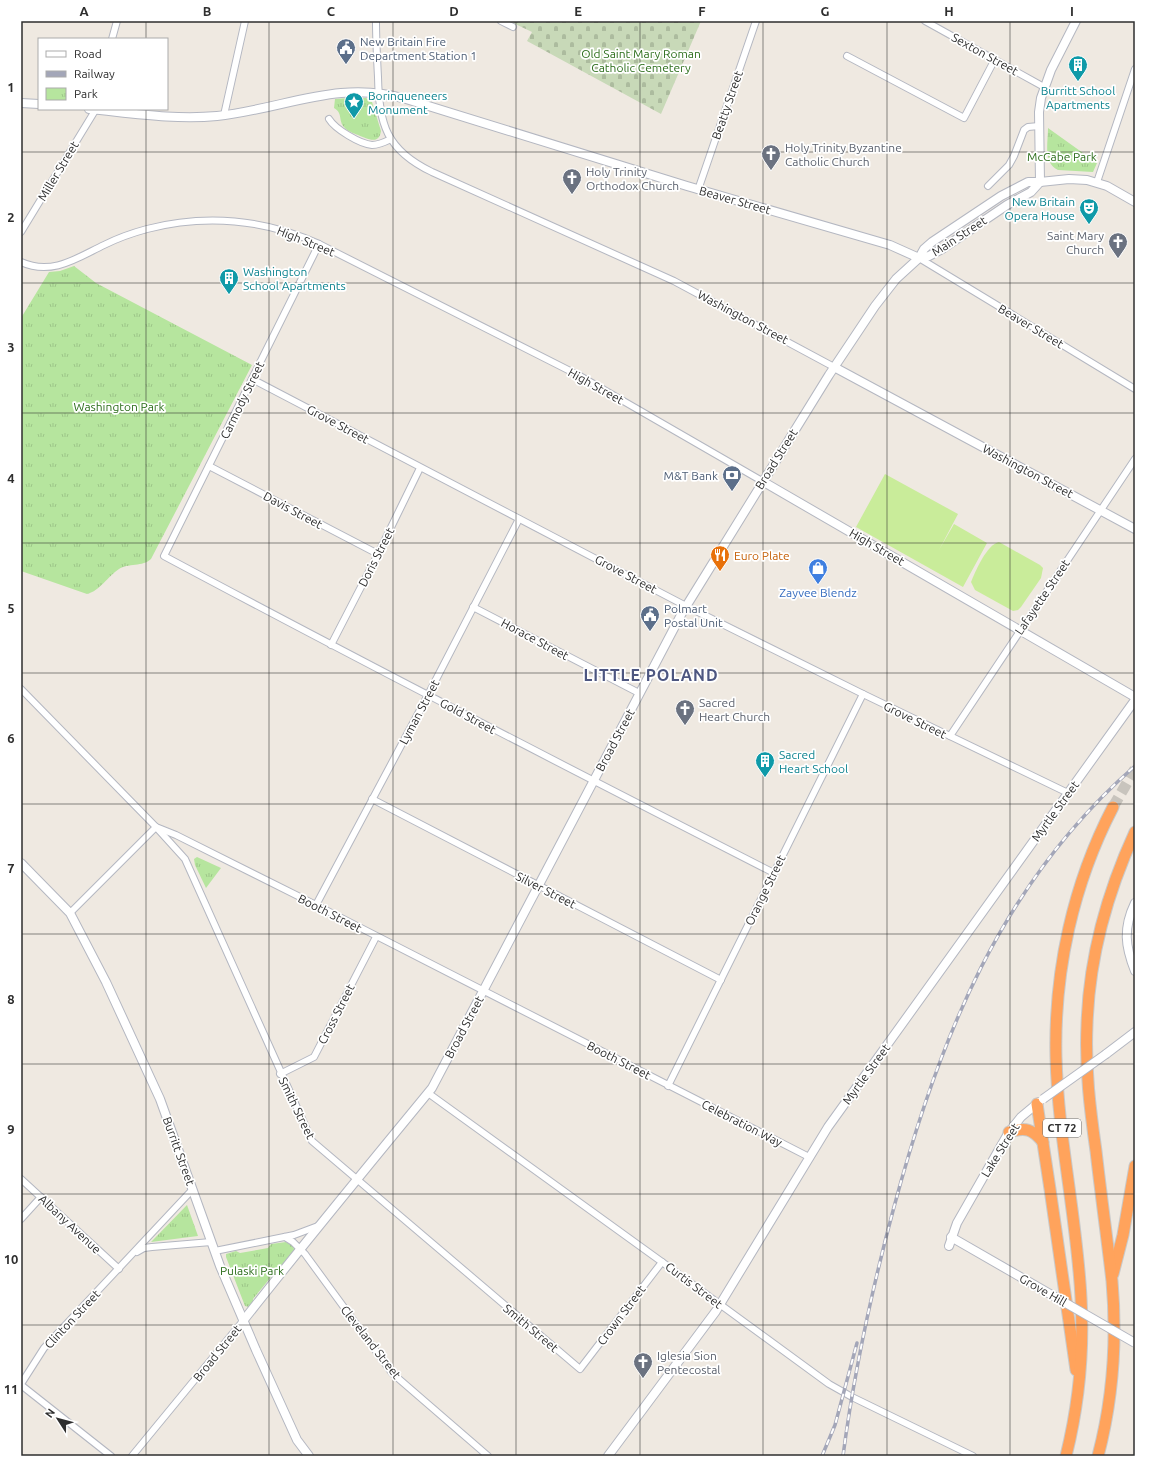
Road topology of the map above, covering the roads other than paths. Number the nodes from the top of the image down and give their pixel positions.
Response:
1 (117, 21) edge
2 (245, 21) edge
3 (376, 21) edge
4 (501, 21) edge
5 (756, 21) edge
6 (925, 21) edge
7 (1076, 21) edge
8 (513, 27) dead end
9 (112, 38) edge
10 (847, 56) dead end
11 (995, 59) junction
12 (1135, 69) edge
13 (1044, 87) junction
14 (378, 93) junction
15 (21, 103) edge
16 (38, 104) edge
17 (93, 110) edge
18 (105, 110) edge
19 (224, 115) junction
20 (329, 119) dead end
21 (1039, 126) junction
22 (391, 139) junction
23 (1040, 182) junction
24 (1097, 182) junction
25 (988, 186) dead end
26 (698, 190) junction
27 (1135, 202) edge
28 (21, 232) edge
29 (319, 244) junction
30 (918, 258) junction
31 (21, 262) edge
32 (834, 367) junction
33 (252, 379) junction
34 (1135, 389) edge
35 (1135, 458) edge
36 (209, 466) junction
37 (420, 468) junction
38 (762, 481) junction
39 (1101, 510) junction
40 (519, 519) junction
41 (1135, 529) edge
42 (378, 554) junction
43 (164, 556) joint
44 (686, 606) junction
45 (473, 607) junction
46 (1020, 630) junction
47 (330, 645) junction
48 (21, 688) edge
49 (639, 693) junction
50 (862, 694) junction
51 (428, 695) junction
52 (1135, 698) edge
53 (950, 736) junction
54 (593, 781) junction
55 (1068, 793) junction
56 (372, 799) junction
57 (1113, 807) tunnel mouth
58 (156, 827) junction
59 (1135, 832) edge
60 (21, 863) edge
61 (774, 873) junction
62 (538, 886) junction
63 (1135, 903) edge
64 (316, 905) junction
65 (70, 913) junction
66 (1133, 916) edge
67 (376, 937) junction
68 (1135, 971) edge
69 (721, 980) junction
70 (483, 991) junction
71 (1135, 1032) edge
72 (280, 1074) junction
73 (668, 1086) junction
74 (675, 1090) joint
75 (428, 1093) junction
76 (1040, 1102) junction
77 (1009, 1132) junction
78 (1043, 1142) junction
79 (809, 1157) junction
80 (1135, 1166) edge
81 (21, 1179) edge
82 (357, 1180) junction
83 (193, 1189) junction
84 (41, 1197) junction
85 (21, 1219) edge
86 (319, 1226) junction
87 (285, 1237) junction
88 (951, 1237) junction
89 (211, 1242) junction
90 (949, 1246) dead end
91 (301, 1250) junction
92 (215, 1251) junction
93 (129, 1258) junction
94 (662, 1262) junction
95 (119, 1269) junction
96 (1112, 1281) junction
97 (720, 1304) junction
98 (243, 1321) junction
99 (1135, 1343) edge
100 (580, 1369) joint
101 (21, 1384) edge
102 (1078, 1396) junction
103 (111, 1456) edge
104 (132, 1456) edge
105 (309, 1456) edge
106 (488, 1456) edge
107 (608, 1456) edge
108 (973, 1456) edge
109 (1066, 1456) edge
110 (1098, 1456) edge

1 - 9 street
2 - 19 street
3 - 14 street, Washington Street
4 - 8 street
5 - 26 street, Beatty Street
6 - 11 street, Sexton Street
7 - 13 street
10 - 11 street
11 - 13 street, Sexton Street
12 - 24 street
13 - 21 street
14 - 19 street, Beaver Street
14 - 22 street, Washington Street
14 - 26 street, Beaver Street
15 - 16 street
17 - 28 street, Miller Street
18 - 19 street, Beaver Street
20 - 22 street
21 - 23 street
21 - 25 street
22 - 32 street, Washington Street
23 - 24 street, Main Street
23 - 30 street, Main Street
24 - 27 street, Main Street
26 - 30 street, Beaver Street
29 - 31 street, High Street
29 - 33 street, Carmody Street
29 - 38 street, High Street
30 - 32 street, Broad Street
30 - 34 street, Beaver Street
32 - 38 street, Broad Street
32 - 39 street, Washington Street
33 - 36 street, Carmody Street
33 - 37 street, Grove Street
35 - 39 street, Lafayette Street
36 - 42 street, Davis Street
36 - 43 street, Carmody Street
37 - 40 street, Grove Street
37 - 42 street, Doris Street
38 - 44 street, Broad Street
38 - 46 street, High Street
39 - 41 street, Washington Street
39 - 46 street, Lafayette Street
40 - 44 street, Grove Street
40 - 45 street, Lyman Street
42 - 47 street, Doris Street
43 - 47 street, Gold Street
44 - 49 street, Broad Street
44 - 50 street, Grove Street
45 - 49 street, Horace Street
45 - 51 street, Lyman Street
46 - 52 street, High Street
46 - 53 street, Lafayette Street
47 - 51 street, Gold Street
48 - 58 street, Booth Street
49 - 54 street, Broad Street
50 - 53 street, Grove Street
50 - 61 street, Orange Street
51 - 54 street, Gold Street
51 - 56 street, Lyman Street
52 - 55 street, Myrtle Street
53 - 55 street, Grove Street
54 - 61 street, Gold Street
54 - 62 street, Broad Street
55 - 79 street, Myrtle Street
56 - 62 street, Silver Street
56 - 64 street, Lyman Street
57 - 102 highway, CT 72
58 - 64 street, Booth Street
58 - 65 street
58 - 72 street, Smith Street
59 - 96 highway, CT 72
60 - 65 street, Burritt Street
61 - 69 street, Orange Street
62 - 69 street, Silver Street
62 - 70 street, Broad Street
63 - 66 street
64 - 67 street, Booth Street
65 - 83 street, Burritt Street
66 - 68 street
67 - 70 street, Booth Street
67 - 72 street, Cross Street
69 - 73 street, Orange Street
70 - 73 street, Booth Street
70 - 75 street, Broad Street
71 - 76 street, Lake Street, bridge
72 - 82 street, Smith Street
73 - 74 street, Booth Street
74 - 79 street, Celebration Way
75 - 82 street, Broad Street
75 - 94 street, Curtis Street
76 - 77 street, Lake Street
76 - 78 highway
77 - 78 highway
77 - 88 street, Lake Street
78 - 102 highway
79 - 97 street, Myrtle Street
80 - 96 highway
81 - 84 street, Albany Avenue
82 - 86 street, Broad Street
82 - 100 street, Smith Street
83 - 89 street, Burritt Street
83 - 93 street, Clinton Street
84 - 85 street
84 - 95 street, Albany Avenue
86 - 87 street, Broad Street
86 - 91 street, Broad Street
87 - 91 street
87 - 92 street, Broad Street
88 - 90 street, Lake Street
88 - 99 street, Grove Hill, bridge
89 - 92 street, Burritt Street
89 - 93 street, Clinton Street
91 - 98 street, Broad Street
91 - 106 street, Cleveland Street
92 - 98 street, Burritt Street
93 - 95 street, Clinton Street
94 - 97 street, Curtis Street
94 - 100 street, Crown Street
95 - 101 street, Clinton Street
96 - 110 highway, CT 72
97 - 107 street, Myrtle Street
97 - 108 street, Curtis Street
98 - 104 street, Broad Street
98 - 105 street, Burritt Street
101 - 103 street
102 - 109 highway, CT 72

